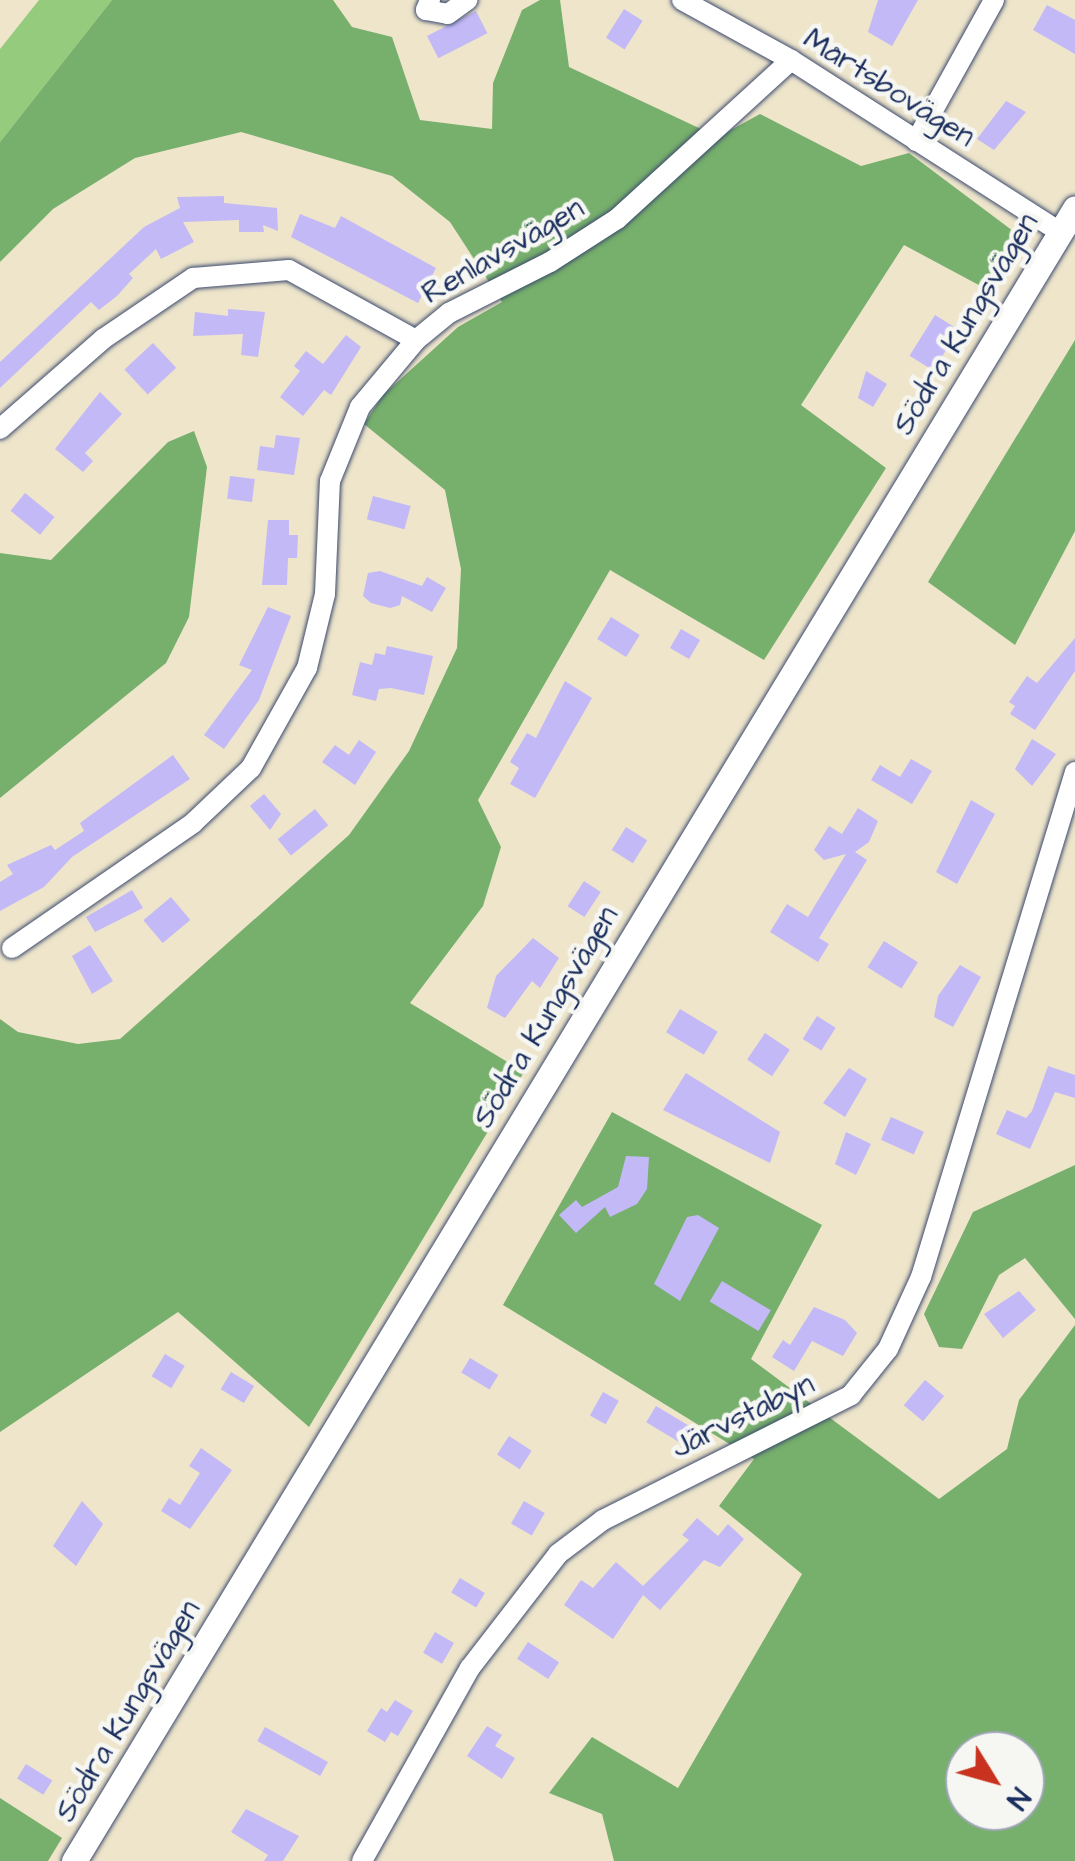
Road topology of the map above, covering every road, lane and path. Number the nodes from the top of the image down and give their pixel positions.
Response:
1 (430, 0) edge
2 (467, 0) edge
3 (682, 0) edge
4 (994, 0) edge
5 (791, 60) junction
6 (916, 140) junction
7 (1075, 208) edge
8 (1060, 232) junction
9 (416, 340) junction
10 (0, 428) edge
11 (1075, 772) edge
12 (12, 948) dead end
13 (74, 1861) edge
14 (362, 1861) edge

1 - 2 street
3 - 5 street, Mårtsbovägen
4 - 6 street
5 - 6 street, Mårtsbovägen
5 - 9 street, Renlavsvägen
6 - 8 street, Mårtsbovägen
7 - 8 main road, Södra Kungsvägen
8 - 13 main road, Södra Kungsvägen
9 - 10 street
9 - 12 street, Renlavsvägen
11 - 14 street, Järvstabyn

